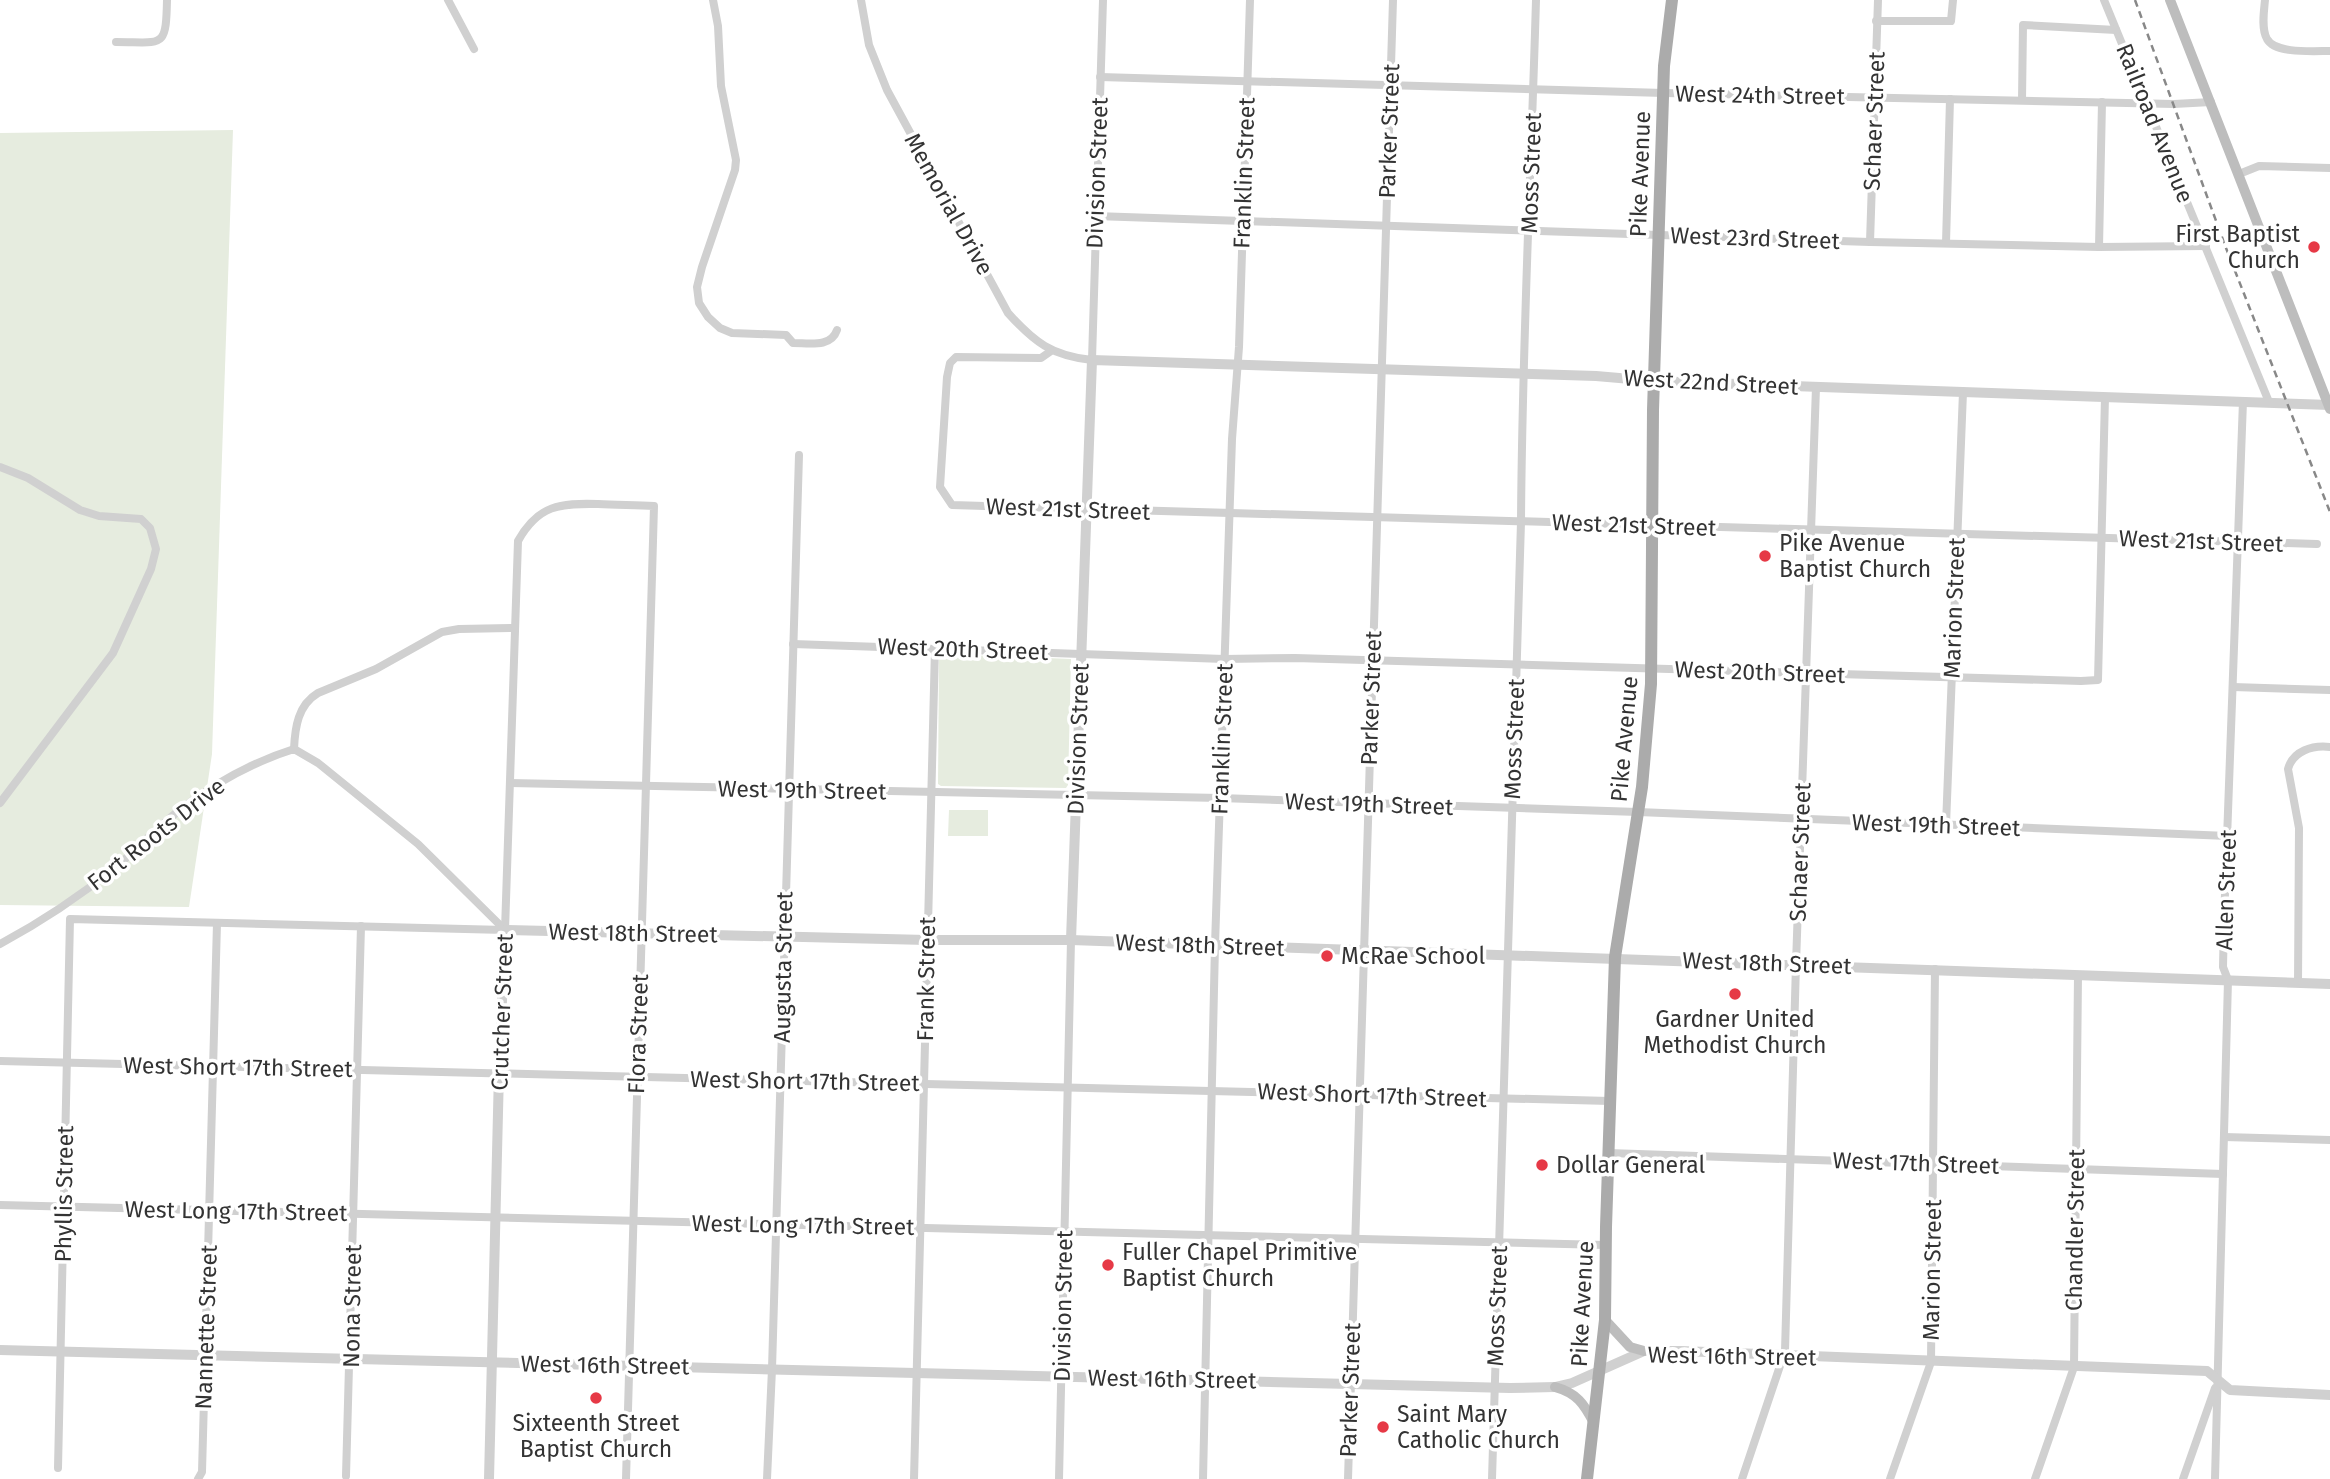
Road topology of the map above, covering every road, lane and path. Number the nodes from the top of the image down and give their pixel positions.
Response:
1 (167, 0) edge
2 (449, 0) edge
3 (713, 0) edge
4 (861, 0) edge
5 (1102, 0) edge
6 (1250, 0) edge
7 (1393, 0) edge
8 (1536, 0) edge
9 (1672, 0) edge
10 (1878, 0) edge
11 (1953, 0) edge
12 (2104, 0) edge
13 (2170, 0) edge
14 (2264, 0) edge
15 (1876, 21) junction
16 (2116, 30) junction
17 (116, 42) dead end
18 (474, 49) dead end
19 (2330, 51) edge
20 (1100, 77) junction
21 (1247, 81) junction
22 (1390, 85) junction
23 (1533, 89) junction
24 (1664, 93) junction
25 (1875, 97) junction
26 (1950, 99) junction
27 (2022, 100) junction
28 (2102, 102) junction
29 (2211, 102) junction
30 (2147, 103) junction
31 (2330, 168) edge
32 (2239, 174) junction
33 (1095, 216) junction
34 (1243, 221) junction
35 (1386, 226) junction
36 (1529, 230) junction
37 (1660, 234) junction
38 (1870, 242) junction
39 (1947, 243) junction
40 (2206, 246) junction
41 (2099, 247) junction
42 (837, 330) dead end
43 (1051, 351) junction
44 (1092, 360) junction
45 (1237, 365) junction
46 (1381, 370) junction
47 (1522, 374) junction
48 (1654, 381) junction
49 (1816, 387) junction
50 (1963, 392) junction
51 (2105, 397) junction
52 (2243, 401) junction
53 (2269, 402) junction
54 (2329, 406) edge
55 (799, 455) dead end
56 (0, 467) edge
57 (1086, 509) junction
58 (1230, 514) junction
59 (1377, 517) junction
60 (1521, 522) junction
61 (1653, 525) junction
62 (1812, 530) junction
63 (1957, 534) junction
64 (2102, 538) junction
65 (2237, 542) junction
66 (2317, 544) dead end
67 (517, 546) joint
68 (514, 628) junction
69 (793, 644) junction
70 (935, 648) junction
71 (1081, 652) junction
72 (1224, 659) junction
73 (1373, 661) junction
74 (1516, 665) junction
75 (1651, 669) junction
76 (1807, 673) junction
77 (1952, 677) junction
78 (2233, 687) junction
79 (2330, 690) edge
80 (2330, 747) edge
81 (294, 749) junction
82 (510, 783) junction
83 (646, 786) junction
84 (787, 790) junction
85 (931, 793) junction
86 (1076, 796) junction
87 (1220, 798) junction
88 (0, 803) edge
89 (1368, 804) junction
90 (1512, 808) junction
91 (1638, 812) junction
92 (1802, 819) junction
93 (1946, 825) junction
94 (2228, 836) junction
95 (70, 919) joint
96 (216, 923) junction
97 (361, 926) junction
98 (505, 930) junction
99 (642, 933) junction
100 (784, 937) junction
101 (927, 940) junction
102 (1071, 940) junction
103 (0, 944) edge
104 (1215, 945) junction
105 (1364, 951) junction
106 (1508, 955) junction
107 (1615, 957) junction
108 (1796, 964) junction
109 (1935, 969) junction
110 (2078, 975) junction
111 (2228, 980) junction
112 (2298, 983) junction
113 (2330, 984) edge
114 (0, 1060) edge
115 (68, 1062) junction
116 (213, 1066) junction
117 (358, 1070) junction
118 (499, 1072) junction
119 (637, 1077) junction
120 (780, 1080) junction
121 (924, 1084) junction
122 (1068, 1088) junction
123 (1213, 1090) junction
124 (1359, 1095) junction
125 (1503, 1099) junction
126 (1610, 1101) junction
127 (2224, 1137) junction
128 (2330, 1140) edge
129 (1608, 1153) junction
130 (1791, 1159) junction
131 (1933, 1164) junction
132 (2076, 1169) junction
133 (2223, 1174) junction
134 (0, 1205) edge
135 (64, 1207) junction
136 (209, 1210) junction
137 (354, 1214) junction
138 (497, 1217) junction
139 (633, 1221) junction
140 (776, 1224) junction
141 (920, 1228) junction
142 (1064, 1232) junction
143 (1209, 1235) junction
144 (1355, 1239) junction
145 (1499, 1242) junction
146 (1606, 1245) junction
147 (1605, 1320) junction
148 (0, 1350) edge
149 (1644, 1351) junction
150 (61, 1352) junction
151 (205, 1355) junction
152 (1784, 1356) junction
153 (351, 1359) junction
154 (1931, 1362) junction
155 (493, 1363) junction
156 (629, 1366) junction
157 (2074, 1367) junction
158 (772, 1369) junction
159 (1600, 1369) junction
160 (916, 1373) junction
161 (1061, 1377) junction
162 (2218, 1379) junction
163 (1204, 1380) junction
164 (1350, 1384) junction
165 (1495, 1387) junction
166 (1555, 1387) junction
167 (2330, 1395) edge
168 (1594, 1423) junction
169 (58, 1468) dead end
170 (346, 1476) dead end
171 (198, 1479) edge
172 (489, 1479) edge
173 (626, 1479) edge
174 (767, 1479) edge
175 (914, 1479) edge
176 (1059, 1479) edge
177 (1203, 1479) edge
178 (1348, 1479) edge
179 (1492, 1479) edge
180 (1587, 1479) edge
181 (1742, 1479) edge
182 (1890, 1479) edge
183 (2035, 1479) edge
184 (2183, 1479) edge
185 (2215, 1479) edge

1 - 17 street
2 - 18 street
3 - 42 street
4 - 43 street, Memorial Drive
5 - 20 street, Division Street
6 - 21 street, Franklin Street
7 - 22 street, Parker Street
8 - 23 street, Moss Street
9 - 24 main road, Pike Avenue
10 - 15 street, Schaer Street
11 - 15 street
12 - 16 street, Railroad Avenue
13 - 29 main road
14 - 19 street
15 - 25 street, Schaer Street
16 - 27 street
16 - 30 street, Railroad Avenue
20 - 21 street, West 24th Street
20 - 33 street, Division Street
21 - 22 street, West 24th Street
21 - 34 street, Franklin Street
22 - 23 street, West 24th Street
22 - 35 street, Parker Street
23 - 24 street, West 24th Street
23 - 36 street, Moss Street
24 - 25 street, West 24th Street
24 - 37 main road, Pike Avenue
25 - 26 street, West 24th Street
25 - 38 street, Schaer Street
26 - 27 street, West 24th Street
26 - 39 street
27 - 28 street, West 24th Street
28 - 30 street, West 24th Street
28 - 41 street
29 - 30 street, West 24th Street
29 - 32 main road
30 - 40 street, Railroad Avenue
31 - 32 street
32 - 54 main road
33 - 34 street, West 23rd Street
33 - 44 street, Division Street
34 - 35 street, West 23rd Street
34 - 45 street, Franklin Street
35 - 36 street, West 23rd Street
35 - 46 street, Parker Street
36 - 37 street, West 23rd Street
36 - 47 street, Moss Street
37 - 38 street, West 23rd Street
37 - 48 main road, Pike Avenue
38 - 39 street, West 23rd Street
39 - 41 street, West 23rd Street
40 - 41 street, West 23rd Street
40 - 53 street, Railroad Avenue
43 - 44 street, Memorial Drive
43 - 57 street, West 21st Street
44 - 45 street, West 22nd Street
44 - 57 street, Division Street
45 - 46 street, West 22nd Street
45 - 58 street, Franklin Street
46 - 47 street, West 22nd Street
46 - 59 street, Parker Street
47 - 48 street, West 22nd Street
47 - 60 street, Moss Street
48 - 49 street, West 22nd Street
48 - 61 main road, Pike Avenue
49 - 50 street, West 22nd Street
49 - 62 street, Schaer Street
50 - 51 street, West 22nd Street
50 - 63 street, Marion Street
51 - 52 street, West 22nd Street
51 - 64 street
52 - 53 street, West 22nd Street
52 - 65 street, Allen Street
53 - 54 street, West 22nd Street
55 - 69 street, Augusta Street
56 - 88 street
57 - 58 street, West 21st Street
57 - 71 street, Division Street
58 - 59 street, West 21st Street
58 - 72 street, Franklin Street
59 - 60 street, West 21st Street
59 - 73 street, Parker Street
60 - 61 street, West 21st Street
60 - 74 street, Moss Street
61 - 62 street, West 21st Street
61 - 75 main road, Pike Avenue
62 - 63 street, West 21st Street
62 - 76 street, Schaer Street
63 - 64 street, West 21st Street
63 - 77 street, Marion Street
64 - 65 street, West 21st Street
64 - 77 street, West 20th Street
65 - 66 street, West 21st Street
65 - 78 street, Allen Street
67 - 68 street, Crutcher Street
67 - 83 street, Flora Street
68 - 81 street
68 - 82 street, Crutcher Street
69 - 70 street, West 20th Street
69 - 84 street, Augusta Street
70 - 71 street, West 20th Street
70 - 85 street, Frank Street
71 - 72 street, West 20th Street
71 - 86 street, Division Street
72 - 73 street, West 20th Street
72 - 87 street, Franklin Street
73 - 74 street, West 20th Street
73 - 89 street, Parker Street
74 - 75 street, West 20th Street
74 - 90 street, Moss Street
75 - 76 street, West 20th Street
75 - 91 main road, Pike Avenue
76 - 77 street, West 20th Street
76 - 92 street, Schaer Street
77 - 93 street, Marion Street
78 - 79 street
78 - 94 street, Allen Street
80 - 112 street
81 - 98 street
81 - 103 street, Fort Roots Drive
82 - 83 street, West 19th Street
82 - 98 street, Crutcher Street
83 - 84 street, West 19th Street
83 - 99 street, Flora Street
84 - 85 street, West 19th Street
84 - 100 street, Augusta Street
85 - 86 street, West 19th Street
85 - 101 street, Frank Street
86 - 87 street, West 19th Street
86 - 102 street, Division Street
87 - 89 street, West 19th Street
87 - 104 street, Franklin Street
89 - 90 street, West 19th Street
89 - 105 street, Parker Street
90 - 91 street, West 19th Street
90 - 106 street, Moss Street
91 - 92 street, West 19th Street
91 - 107 main road, Pike Avenue
92 - 93 street, West 19th Street
92 - 108 street, Schaer Street
93 - 94 street, West 19th Street
94 - 111 street, Allen Street
95 - 96 street, West 18th Street
95 - 115 street, Phyllis Street
96 - 97 street, West 18th Street
96 - 116 street, Nannette Street
97 - 98 street, West 18th Street
97 - 117 street, Nona Street
98 - 99 street, West 18th Street
98 - 118 street, Crutcher Street
99 - 100 street, West 18th Street
99 - 119 street, Flora Street
100 - 101 street, West 18th Street
100 - 120 street, Augusta Street
101 - 102 street, West 18th Street
101 - 121 street, Frank Street
102 - 104 street, West 18th Street
102 - 122 street, Division Street
104 - 105 street, West 18th Street
104 - 123 street, Franklin Street
105 - 106 street, West 18th Street
105 - 124 street, Parker Street
106 - 107 street, West 18th Street
106 - 125 street, Moss Street
107 - 108 street, West 18th Street
107 - 126 main road, Pike Avenue
108 - 109 street, West 18th Street
108 - 130 street, Schaer Street
109 - 110 street, West 18th Street
109 - 131 street, Marion Street
110 - 111 street, West 18th Street
110 - 132 street, Chandler Street
111 - 112 street, West 18th Street
111 - 127 street, Allen Street
112 - 113 street, West 18th Street
114 - 115 street, West Short 17th Street
115 - 116 street, West Short 17th Street
115 - 135 street, Phyllis Street
116 - 117 street, West Short 17th Street
116 - 136 street, Nannette Street
117 - 118 street, West Short 17th Street
117 - 137 street, Nona Street
118 - 119 street, West Short 17th Street
118 - 138 street, Crutcher Street
119 - 120 street, West Short 17th Street
119 - 139 street, Flora Street
120 - 121 street, West Short 17th Street
120 - 140 street, Augusta Street
121 - 122 street, West Short 17th Street
121 - 141 street, Frank Street
122 - 123 street, West Short 17th Street
122 - 142 street, Division Street
123 - 124 street, West Short 17th Street
123 - 143 street, Franklin Street
124 - 125 street, West Short 17th Street
124 - 144 street, Parker Street
125 - 126 street, West Short 17th Street
125 - 145 street, Moss Street
126 - 129 main road, Pike Avenue
127 - 128 street
127 - 133 street, Allen Street
129 - 130 street, West 17th Street
129 - 146 main road, Pike Avenue
130 - 131 street, West 17th Street
130 - 152 street, Schaer Street
131 - 132 street, West 17th Street
131 - 154 street, Marion Street
132 - 133 street, West 17th Street
132 - 157 street, Chandler Street
133 - 162 street, Allen Street
134 - 135 street, West Long 17th Street
135 - 136 street, West Long 17th Street
135 - 150 street, Phyllis Street
136 - 137 street, West Long 17th Street
136 - 151 street, Nannette Street
137 - 138 street, West Long 17th Street
137 - 153 street, Nona Street
138 - 139 street, West Long 17th Street
138 - 155 street, Crutcher Street
139 - 140 street, West Long 17th Street
139 - 156 street, Flora Street
140 - 141 street, West Long 17th Street
140 - 158 street, Augusta Street
141 - 142 street, West Long 17th Street
141 - 160 street, Frank Street
142 - 143 street, West Long 17th Street
142 - 161 street, Division Street
143 - 144 street, West Long 17th Street
143 - 163 street, Franklin Street
144 - 145 street, West Long 17th Street
144 - 164 street, Parker Street
145 - 146 street, West Long 17th Street
145 - 165 street, Moss Street
146 - 147 main road, Pike Avenue
147 - 149 main road
147 - 159 main road, Pike Avenue
148 - 150 street, West 16th Street
149 - 152 street, West 16th Street
149 - 159 street, West 16th Street
150 - 151 street, West 16th Street
150 - 169 street, Phyllis Street
151 - 153 street, West 16th Street
151 - 171 street, Nannette Street
152 - 154 street, West 16th Street
152 - 181 street, Schaer Street
153 - 155 street, West 16th Street
153 - 170 street, Nona Street
154 - 157 street, West 16th Street
154 - 182 street, Marion Street
155 - 156 street, West 16th Street
155 - 172 street, Crutcher Street
156 - 158 street, West 16th Street
156 - 173 street, Flora Street
157 - 162 street, West 16th Street
157 - 183 street, Chandler Street
158 - 160 street, West 16th Street
158 - 174 street, Augusta Street
159 - 166 street, West 16th Street
159 - 168 main road, Pike Avenue
160 - 161 street, West 16th Street
160 - 175 street, Frank Street
161 - 163 street, West 16th Street
161 - 176 street, Division Street
162 - 167 street, West 16th Street
162 - 184 street, Allen Street
162 - 185 street, Allen Street
163 - 164 street, West 16th Street
163 - 177 street, Franklin Street
164 - 165 street, West 16th Street
164 - 178 street, Parker Street
165 - 166 street, West 16th Street
165 - 179 street, Moss Street
166 - 168 main road
168 - 180 main road, Pike Avenue

